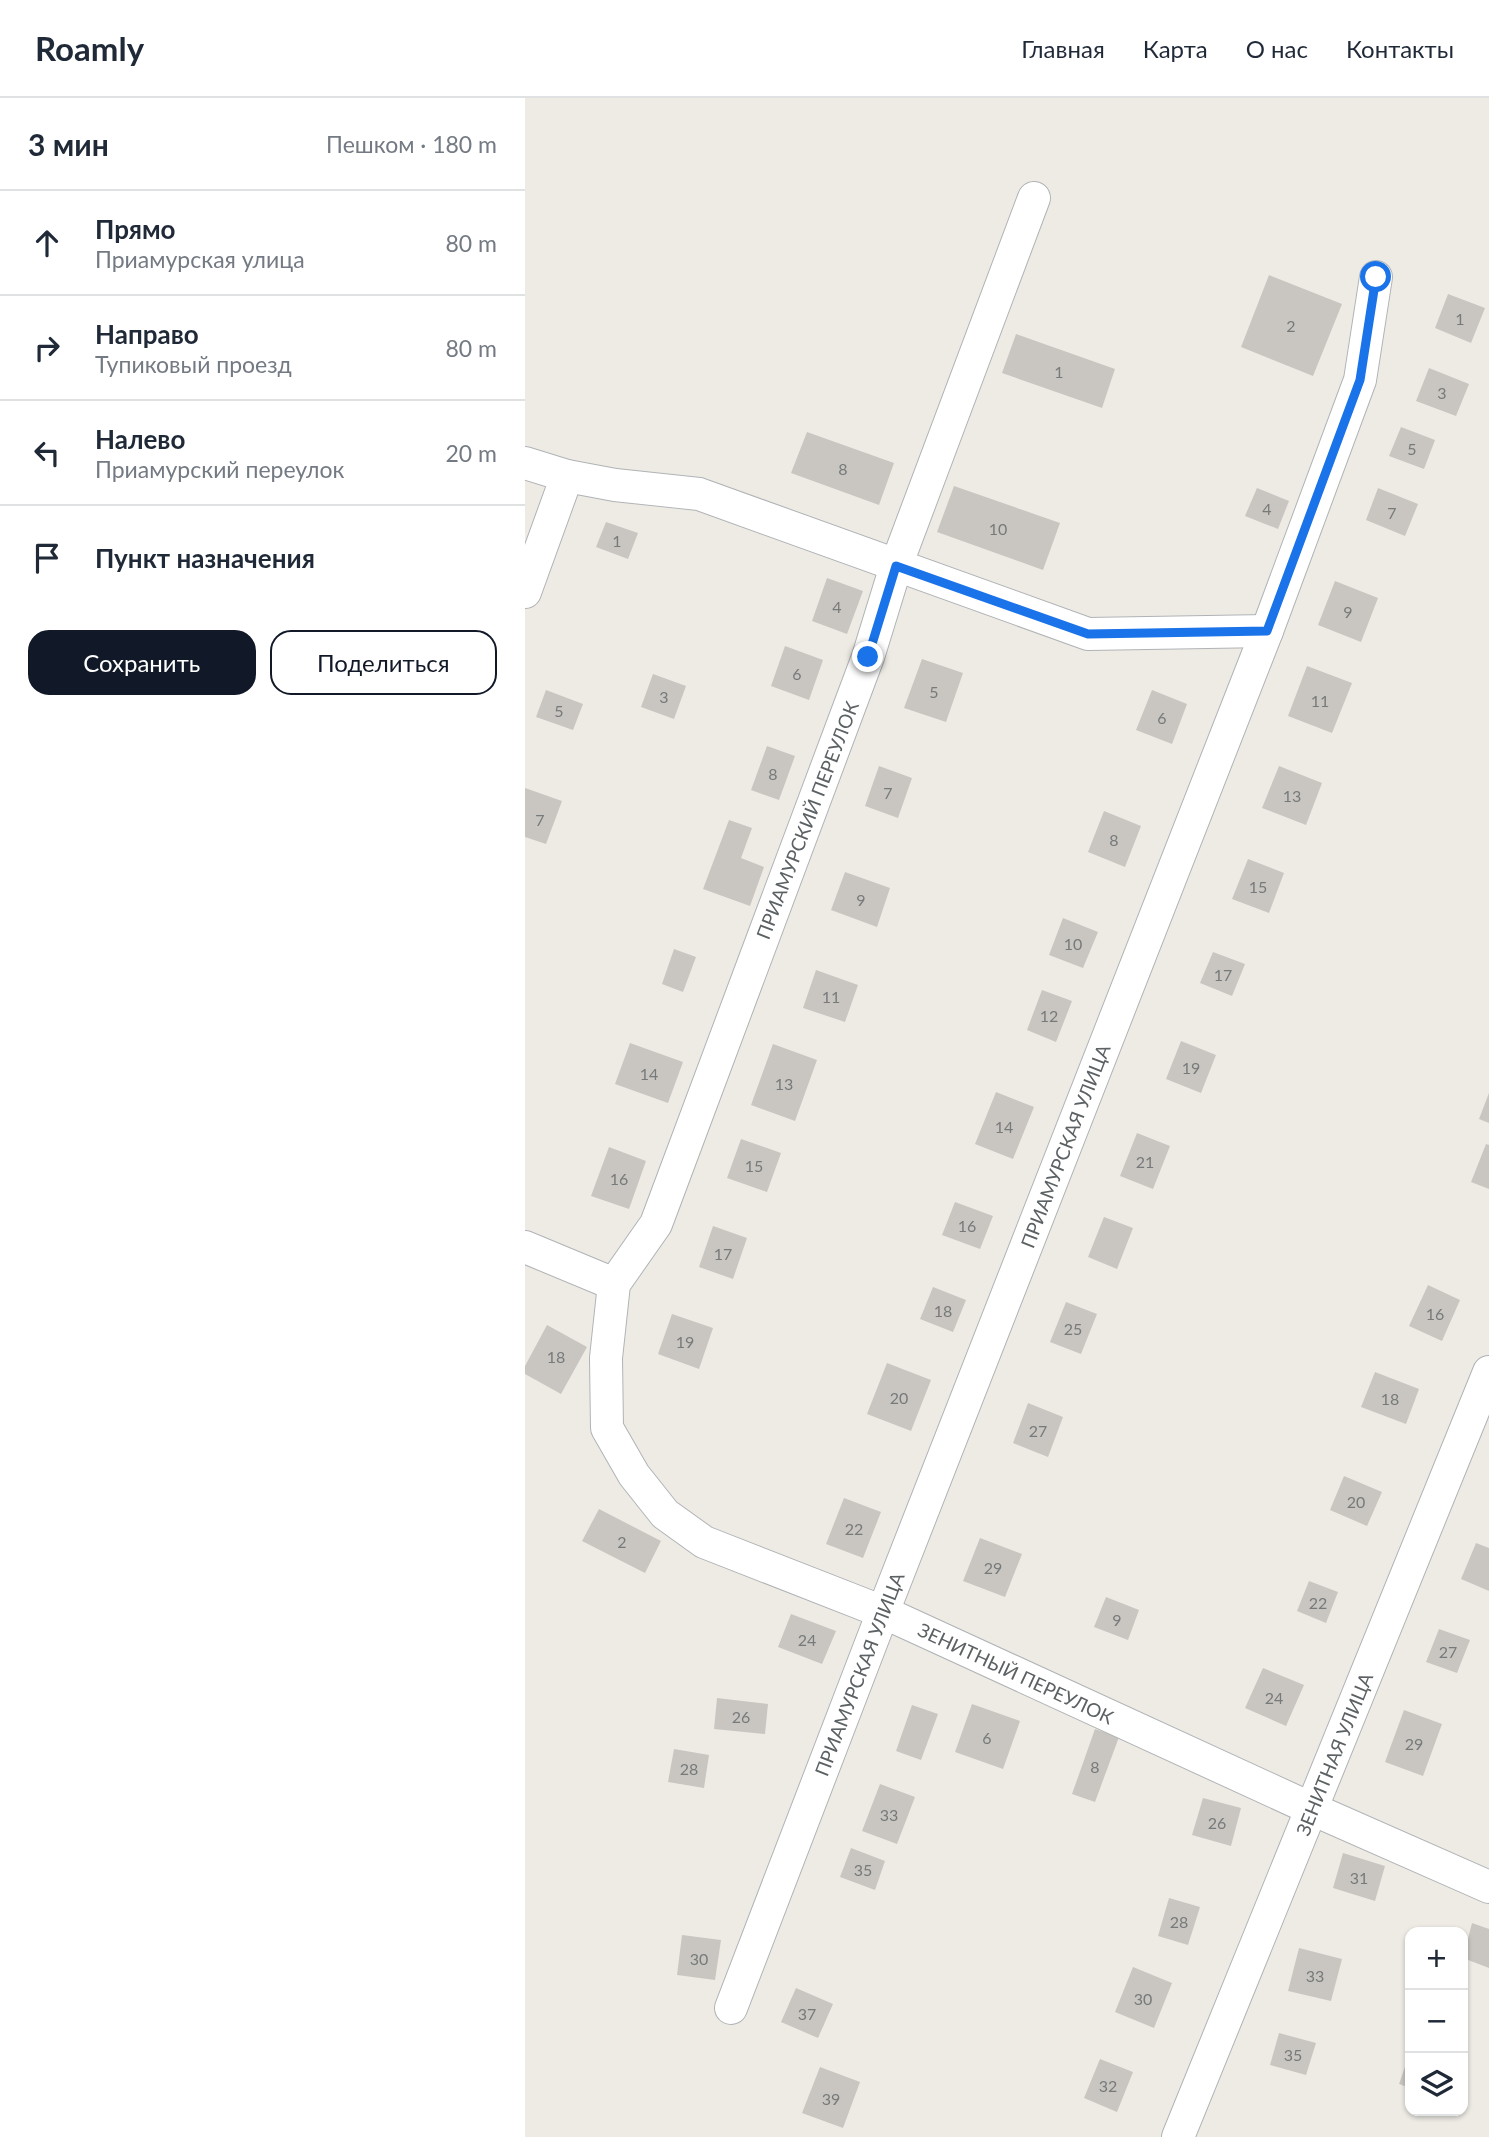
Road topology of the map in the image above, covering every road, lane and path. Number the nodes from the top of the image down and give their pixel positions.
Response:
1 (1034, 198) dead end
2 (1376, 277) dead end
3 (525, 463) edge
4 (567, 476) junction
5 (896, 566) junction
6 (525, 592) edge
7 (1267, 631) junction
8 (525, 1247) edge
9 (614, 1284) junction
10 (606, 1358) joint
11 (1489, 1372) edge
12 (883, 1612) junction
13 (1312, 1809) junction
14 (1489, 1887) edge
15 (731, 2008) dead end
16 (1178, 2137) edge

1 - 5 street, ПРИАМУРСКИЙ ПЕРЕУЛОК
2 - 7 street, ПРИАМУРСКАЯ УЛИЦА
3 - 4 street
4 - 5 street
4 - 6 street
5 - 7 street
5 - 9 street, ПРИАМУРСКИЙ ПЕРЕУЛОК
7 - 12 street, ПРИАМУРСКАЯ УЛИЦА
8 - 9 street
9 - 10 street, ПРИАМУРСКИЙ ПЕРЕУЛОК
10 - 12 street, ЗЕНИТНЫЙ ПЕРЕУЛОК
11 - 13 street, ЗЕНИТНАЯ УЛИЦА
12 - 13 street, ЗЕНИТНЫЙ ПЕРЕУЛОК
12 - 15 street, ПРИАМУРСКАЯ УЛИЦА
13 - 14 street, ЗЕНИТНЫЙ ПЕРЕУЛОК
13 - 16 street, ЗЕНИТНАЯ УЛИЦА

